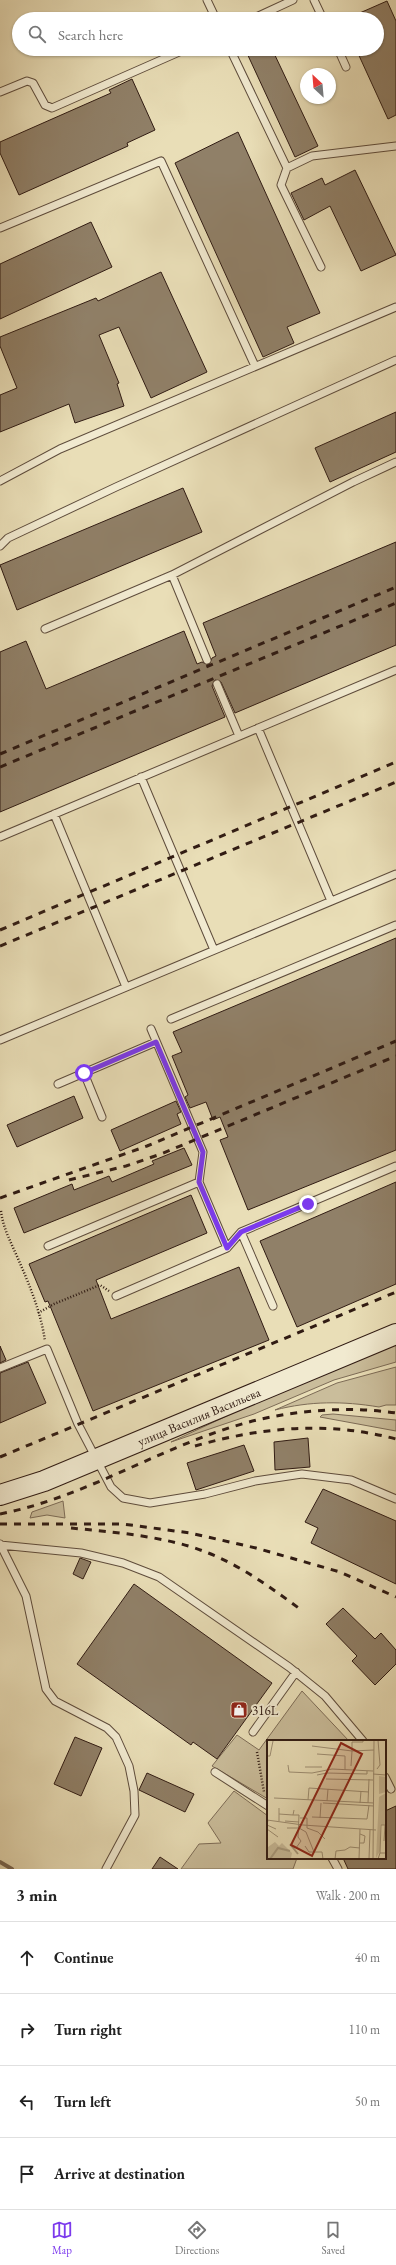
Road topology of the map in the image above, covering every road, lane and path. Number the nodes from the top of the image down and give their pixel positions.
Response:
1 (206, 0) edge
2 (293, 0) edge
3 (314, 0) edge
4 (212, 12) edge
5 (267, 12) edge
6 (320, 12) edge
7 (170, 56) edge
8 (233, 56) edge
9 (341, 56) edge
10 (346, 67) dead end
11 (0, 92) edge
12 (396, 146) edge
13 (287, 168) junction
14 (0, 228) edge
15 (321, 267) dead end
16 (396, 307) edge
17 (396, 360) edge
18 (255, 366) junction
19 (396, 462) edge
20 (0, 481) edge
21 (0, 546) edge
22 (172, 575) junction
23 (45, 629) dead end
24 (207, 660) dead end
25 (396, 670) edge
26 (217, 684) dead end
27 (258, 728) junction
28 (239, 736) junction
29 (141, 778) junction
30 (54, 814) junction
31 (0, 837) edge
32 (396, 874) edge
33 (331, 901) junction
34 (396, 925) edge
35 (214, 950) junction
36 (126, 987) junction
37 (172, 1019) dead end
38 (151, 1029) dead end
39 (0, 1040) edge
40 (156, 1042) junction
41 (84, 1073) junction
42 (58, 1084) dead end
43 (102, 1116) dead end
44 (396, 1166) edge
45 (199, 1182) junction
46 (1, 1211) edge
47 (241, 1232) junction
48 (48, 1246) dead end
49 (227, 1248) junction
50 (116, 1296) joint
51 (273, 1306) dead end
52 (38, 1313) junction
53 (396, 1334) edge
54 (47, 1349) junction
55 (0, 1368) edge
56 (97, 1460) junction
57 (0, 1495) edge
58 (396, 1499) edge
59 (0, 1545) edge
60 (296, 1672) junction
61 (253, 1732) dead end
62 (362, 1740) edge
63 (257, 1752) dead end
64 (215, 1772) dead end
65 (386, 1779) edge
66 (391, 1790) edge
67 (267, 1805) edge
68 (333, 1859) edge
69 (106, 1869) edge
70 (338, 1869) edge

1 - 4 lane
2 - 5 lane
3 - 6 lane
7 - 11 lane
8 - 13 lane
9 - 10 lane
12 - 13 lane
13 - 15 lane
14 - 18 lane
16 - 18 lane
17 - 21 lane
18 - 20 lane
19 - 22 lane
22 - 23 lane
22 - 24 lane
25 - 27 lane
26 - 28 lane
27 - 28 lane
27 - 33 lane
28 - 29 lane
29 - 30 lane
29 - 35 lane
30 - 31 lane
30 - 36 lane
32 - 33 lane
33 - 35 lane
34 - 37 lane
35 - 36 lane
36 - 39 lane
38 - 40 lane
40 - 41 lane
40 - 45 lane
41 - 42 lane
41 - 43 lane
44 - 47 lane
45 - 48 lane
45 - 49 lane
46 - 52 path
47 - 49 lane
47 - 51 lane
49 - 50 lane
50 - 52 path
52 - 54 path
53 - 56 main road, улица Василия Васильева
54 - 55 lane
54 - 56 lane
56 - 57 main road, улица Василия Васильева
56 - 58 lane
59 - 60 lane
59 - 69 lane
60 - 61 lane
60 - 62 lane
63 - 67 path
64 - 67 lane
65 - 66 lane
68 - 70 lane

